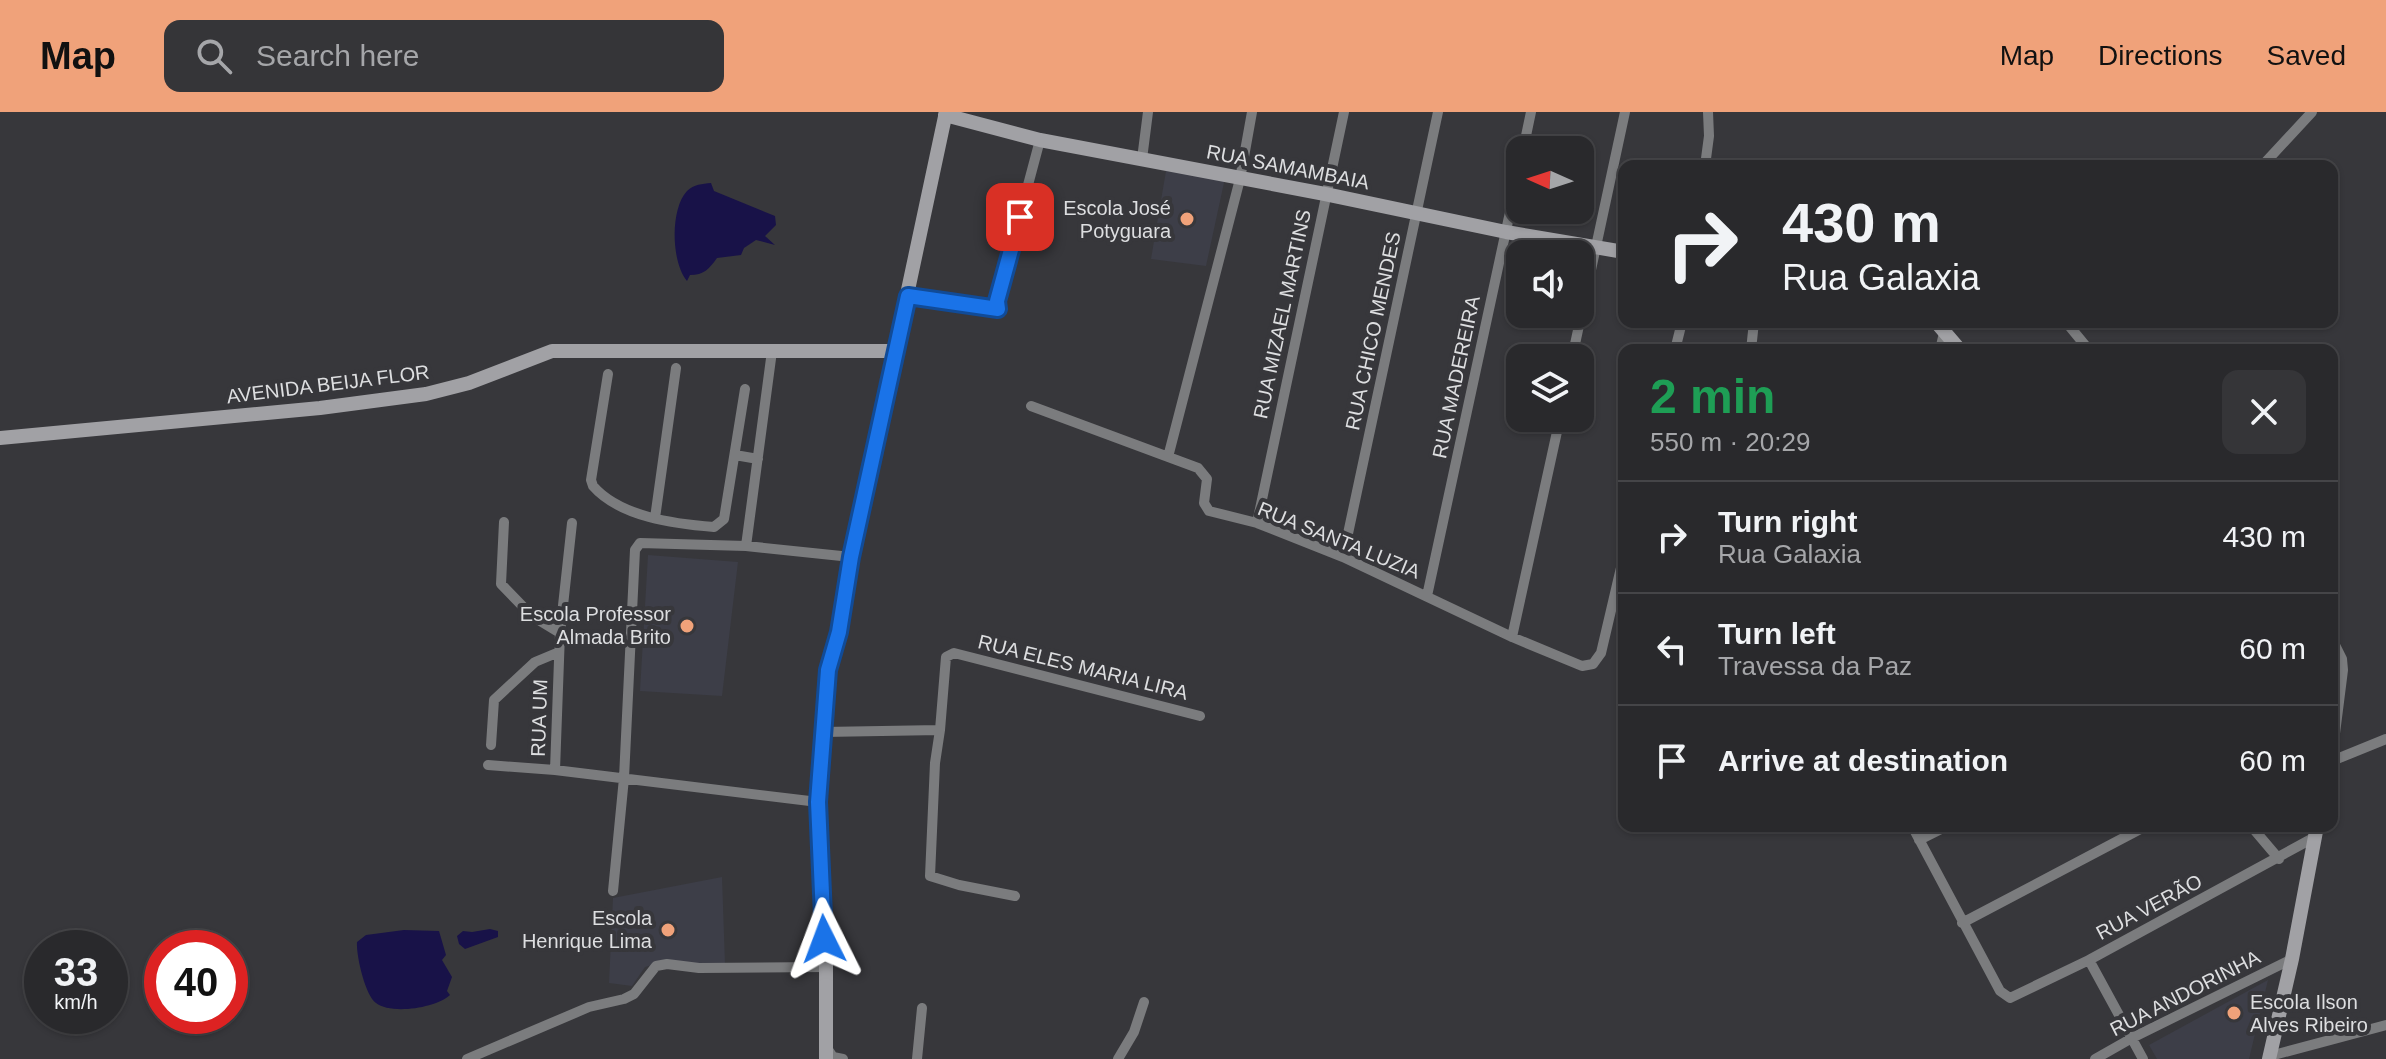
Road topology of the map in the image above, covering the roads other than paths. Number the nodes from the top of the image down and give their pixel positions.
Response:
1 (1148, 112) edge
2 (1252, 112) edge
3 (1344, 112) edge
4 (1438, 112) edge
5 (1531, 112) edge
6 (1625, 112) edge
7 (1708, 112) edge
8 (2312, 112) edge
9 (945, 114) edge
10 (1526, 136) edge
11 (1040, 140) junction
12 (1142, 159) junction
13 (1706, 160) edge
14 (2268, 160) edge
15 (1240, 179) junction
16 (1325, 194) junction
17 (1416, 213) junction
18 (1508, 224) edge
19 (1506, 232) junction
20 (1595, 247) junction
21 (1618, 251) edge
22 (908, 296) junction
23 (1941, 328) edge
24 (2071, 328) edge
25 (1575, 344) edge
26 (1955, 344) edge
27 (2084, 344) edge
28 (772, 351) junction
29 (895, 351) junction
30 (676, 368) dead end
31 (608, 374) dead end
32 (745, 389) dead end
33 (1031, 406) dead end
34 (1557, 432) edge
35 (0, 438) edge
36 (735, 455) junction
37 (1168, 457) junction
38 (758, 459) junction
39 (655, 518) junction
40 (504, 522) dead end
41 (572, 523) dead end
42 (1257, 523) junction
43 (746, 546) junction
44 (851, 557) junction
45 (1343, 557) junction
46 (1618, 581) edge
47 (1427, 596) junction
48 (560, 633) junction
49 (1512, 637) junction
50 (2338, 651) edge
51 (559, 652) junction
52 (2338, 710) edge
53 (1200, 716) dead end
54 (940, 730) junction
55 (823, 732) junction
56 (2386, 739) edge
57 (491, 745) dead end
58 (2338, 757) edge
59 (488, 765) dead end
60 (555, 770) junction
61 (624, 778) junction
62 (818, 802) junction
63 (1915, 832) edge
64 (1935, 832) edge
65 (2135, 832) edge
66 (2256, 832) edge
67 (2316, 832) edge
68 (1919, 840) junction
69 (2279, 859) junction
70 (613, 891) dead end
71 (1015, 896) dead end
72 (1962, 923) junction
73 (2292, 959) junction
74 (2089, 960) junction
75 (826, 967) junction
76 (1144, 1002) dead end
77 (922, 1008) dead end
78 (2386, 1025) edge
79 (2132, 1038) junction
80 (826, 1053) edge
81 (2269, 1057) edge
82 (467, 1059) edge
83 (843, 1059) edge
84 (917, 1059) edge
85 (1118, 1059) edge
86 (2095, 1059) edge
87 (2143, 1059) edge

1 - 12 street
2 - 15 street
3 - 16 street, RUA MIZAEL MARTINS
4 - 17 street, RUA CHICO MENDES
5 - 10 street
6 - 20 street
7 - 13 street
8 - 14 street
9 - 11 street, RUA SAMAMBAIA
9 - 22 street
11 - 12 street, RUA SAMAMBAIA
11 - 22 street
12 - 15 street, RUA SAMAMBAIA
15 - 16 street, RUA SAMAMBAIA
15 - 37 street
16 - 17 street, RUA SAMAMBAIA
16 - 42 street, RUA MIZAEL MARTINS
17 - 19 street, RUA SAMAMBAIA
17 - 45 street, RUA CHICO MENDES
18 - 19 street, RUA MADEREIRA
19 - 20 street, RUA SAMAMBAIA
19 - 47 street, RUA MADEREIRA
20 - 21 street, RUA SAMAMBAIA
20 - 25 street
22 - 29 street
23 - 26 street
24 - 27 street
28 - 29 street, AVENIDA BEIJA FLOR
28 - 35 street, AVENIDA BEIJA FLOR
28 - 38 street
29 - 44 street
30 - 39 street
31 - 39 street
32 - 36 street
33 - 37 street, RUA SANTA LUZIA
34 - 49 street
36 - 38 street
36 - 39 street
37 - 42 street, RUA SANTA LUZIA
38 - 43 street
40 - 48 street
41 - 48 street, RUA UM
42 - 45 street, RUA SANTA LUZIA
43 - 44 street
43 - 61 street
44 - 55 street
45 - 47 street, RUA SANTA LUZIA
46 - 49 street, RUA SANTA LUZIA
47 - 49 street, RUA SANTA LUZIA
48 - 51 street, RUA UM
50 - 52 street
51 - 57 street
51 - 60 street, RUA UM
53 - 54 street, RUA ELES MARIA LIRA
54 - 55 street
54 - 71 street
55 - 62 street
56 - 58 street
59 - 60 street
60 - 61 street
61 - 62 street
61 - 70 street
62 - 75 street
63 - 68 street
64 - 68 street
65 - 72 street
66 - 69 street
67 - 69 street, RUA VERÃO
67 - 73 street
68 - 72 street
69 - 74 street, RUA VERÃO
72 - 74 street, RUA VERÃO
73 - 79 street, RUA ANDORINHA
73 - 81 street
74 - 79 street
75 - 80 street
75 - 82 street
76 - 85 street
77 - 84 street
78 - 81 street
79 - 86 street, RUA ANDORINHA
79 - 87 street
80 - 83 street

